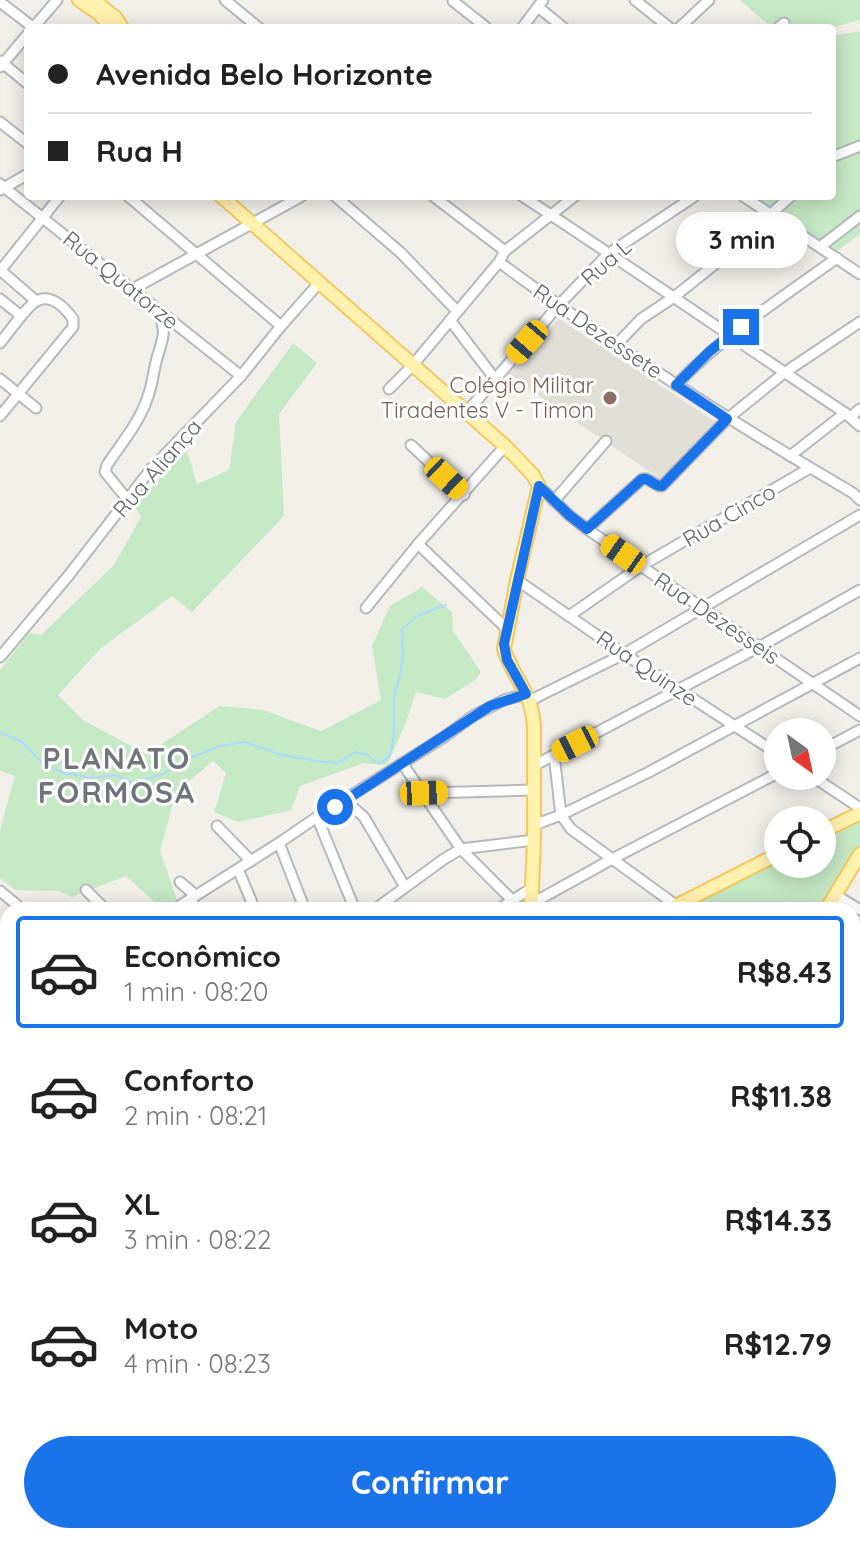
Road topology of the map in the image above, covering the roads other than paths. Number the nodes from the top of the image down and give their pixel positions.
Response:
1 (57, 0) edge
2 (79, 0) edge
3 (94, 0) edge
4 (225, 0) edge
5 (635, 0) edge
6 (709, 0) edge
7 (453, 1) edge
8 (0, 2) edge
9 (540, 3) edge
10 (28, 24) edge
11 (36, 24) edge
12 (108, 24) edge
13 (119, 24) edge
14 (254, 24) edge
15 (482, 24) edge
16 (525, 24) edge
17 (560, 24) edge
18 (665, 24) edge
19 (683, 24) edge
20 (24, 38) edge
21 (1, 64) edge
22 (24, 81) edge
23 (0, 122) edge
24 (24, 141) edge
25 (860, 146) edge
26 (836, 155) edge
27 (24, 176) edge
28 (2, 187) edge
29 (57, 200) edge
30 (133, 200) edge
31 (226, 200) edge
32 (295, 200) edge
33 (340, 200) edge
34 (438, 200) edge
35 (528, 200) edge
36 (567, 200) edge
37 (689, 200) edge
38 (749, 200) edge
39 (787, 200) edge
40 (552, 215) junction
41 (771, 215) junction
42 (860, 216) edge
43 (42, 217) junction
44 (253, 223) junction
45 (820, 247) junction
46 (505, 251) junction
47 (608, 254) junction
48 (195, 255) junction
49 (837, 258) junction
50 (499, 262) junction
51 (0, 271) edge
52 (860, 274) edge
53 (319, 283) junction
54 (131, 290) junction
55 (674, 297) junction
56 (0, 299) edge
57 (36, 301) junction
58 (558, 306) junction
59 (157, 310) junction
60 (457, 311) junction
61 (21, 316) junction
62 (450, 320) junction
63 (860, 322) edge
64 (281, 326) junction
65 (729, 336) junction
66 (0, 343) edge
67 (615, 346) junction
68 (412, 366) junction
69 (784, 373) junction
70 (241, 376) junction
71 (0, 379) edge
72 (495, 379) junction
73 (676, 385) junction
74 (389, 389) dead end
75 (18, 394) junction
76 (36, 408) dead end
77 (860, 409) edge
78 (466, 413) junction
79 (847, 415) junction
80 (0, 416) edge
81 (727, 419) junction
82 (860, 426) edge
83 (606, 441) dead end
84 (411, 445) dead end
85 (505, 446) junction
86 (790, 456) junction
87 (810, 468) junction
88 (539, 486) junction
89 (464, 495) junction
90 (127, 499) junction
91 (860, 500) edge
92 (554, 501) junction
93 (860, 515) edge
94 (587, 529) junction
95 (418, 544) junction
96 (641, 566) junction
97 (517, 580) junction
98 (860, 590) edge
99 (366, 608) dead end
100 (701, 608) junction
101 (569, 616) junction
102 (507, 629) junction
103 (759, 647) junction
104 (624, 654) junction
105 (0, 657) edge
106 (860, 658) edge
107 (813, 684) junction
108 (677, 689) junction
109 (528, 697) junction
110 (860, 716) edge
111 (734, 726) junction
112 (860, 730) edge
113 (836, 743) edge
114 (764, 745) edge
115 (554, 755) junction
116 (402, 763) junction
117 (535, 765) junction
118 (764, 780) edge
119 (533, 790) junction
120 (831, 790) edge
121 (424, 793) junction
122 (335, 807) junction
123 (860, 811) edge
124 (561, 815) junction
125 (317, 817) junction
126 (836, 824) edge
127 (534, 825) junction
128 (217, 826) dead end
129 (534, 840) junction
130 (279, 843) junction
131 (461, 849) junction
132 (860, 854) edge
133 (614, 858) junction
134 (251, 861) junction
135 (764, 861) edge
136 (238, 869) junction
137 (180, 882) dead end
138 (405, 887) junction
139 (532, 888) junction
140 (86, 890) dead end
141 (836, 895) junction
142 (193, 897) junction
143 (512, 900) junction
144 (98, 902) edge
145 (185, 902) edge
146 (194, 902) edge
147 (252, 902) edge
148 (302, 902) edge
149 (352, 902) edge
150 (385, 902) edge
151 (509, 902) edge
152 (531, 902) edge
153 (539, 902) edge
154 (665, 902) edge
155 (684, 902) edge
156 (831, 902) edge
157 (847, 902) edge

1 - 11 street
2 - 12 main road
3 - 13 main road
4 - 14 street
5 - 18 street
6 - 19 street
7 - 15 street
8 - 10 street
9 - 16 street
9 - 17 street
20 - 21 street
21 - 22 street
23 - 24 street
25 - 26 street
27 - 28 street
28 - 43 street, Rua Quatorze
29 - 43 street
30 - 48 street
31 - 44 main road
32 - 44 street
33 - 60 street
34 - 46 street
35 - 40 street
36 - 40 street
37 - 47 street, Rua L
38 - 41 street
39 - 41 street
40 - 46 street
40 - 47 street
41 - 45 street
41 - 55 street
42 - 45 street
43 - 51 street
43 - 54 street, Rua Quatorze
44 - 48 street
44 - 53 main road
45 - 49 street
46 - 50 street
47 - 55 street
47 - 58 street, Rua L
48 - 54 street
48 - 64 street
49 - 52 street
49 - 65 street
50 - 58 street, Rua Dezessete
50 - 60 street
51 - 57 street
53 - 64 street, Rua Aliança
53 - 68 main road
54 - 59 street, Rua Quatorze
55 - 65 street
55 - 67 street
56 - 61 street
57 - 61 street
57 - 75 street
58 - 67 street, Rua Dezessete
58 - 72 street, Rua L
59 - 70 street, Rua Quatorze
59 - 90 street
60 - 62 street
61 - 66 street
62 - 68 street
62 - 72 street
63 - 69 street
64 - 70 street, Rua Aliança
65 - 69 street
65 - 73 street
67 - 73 street, Rua Dezessete
68 - 74 street
68 - 78 main road
69 - 79 street
69 - 81 street
70 - 90 street, Rua Aliança
71 - 75 street
72 - 78 street, Rua L
73 - 81 street, Rua Dezessete
75 - 76 street
75 - 80 street
77 - 79 street
78 - 85 main road
79 - 82 street
79 - 86 street
81 - 86 street, Rua Dezessete
81 - 94 street
83 - 92 street
84 - 89 street
85 - 88 main road
85 - 89 street
86 - 87 street, Rua Dezessete
87 - 91 street, Rua Dezessete
87 - 96 street, Rua Cinco
88 - 92 street, Rua Dezesseis
88 - 97 main road
89 - 95 street
90 - 105 street, Rua Aliança
92 - 94 street, Rua Dezesseis
93 - 100 street
94 - 96 street, Rua Dezesseis
95 - 99 street
95 - 102 street
96 - 100 street, Rua Dezesseis
96 - 101 street, Rua Cinco
97 - 101 street, Rua Quinze
97 - 102 main road
98 - 103 street
100 - 103 street, Rua Dezesseis
100 - 104 street
101 - 104 street, Rua Quinze
102 - 109 main road
103 - 107 street, Rua Dezesseis
103 - 108 street
104 - 108 street, Rua Quinze
104 - 109 street
106 - 107 street
107 - 110 street, Rua Dezesseis
107 - 111 street
108 - 111 street, Rua Quinze
108 - 115 street
109 - 116 street
109 - 117 main road
111 - 114 street, Rua Quinze
111 - 124 street
112 - 113 street
115 - 117 street
115 - 124 street
116 - 121 street
116 - 122 street
117 - 119 main road
118 - 133 street
119 - 121 street
119 - 127 main road
120 - 123 street
121 - 131 street
122 - 125 street
122 - 138 street
123 - 126 main road
124 - 127 street
124 - 133 street
125 - 130 street
125 - 149 street
127 - 129 main road
128 - 134 street
129 - 131 street
129 - 139 main road
130 - 134 street
130 - 148 street
131 - 138 street
131 - 143 street
132 - 141 main road
133 - 153 street
133 - 154 street
134 - 136 street
135 - 155 main road
136 - 142 street
136 - 147 street
137 - 142 street
138 - 150 street
139 - 143 street
139 - 152 main road
140 - 144 street
141 - 156 main road
141 - 157 street
142 - 145 street
142 - 146 street
143 - 151 street

